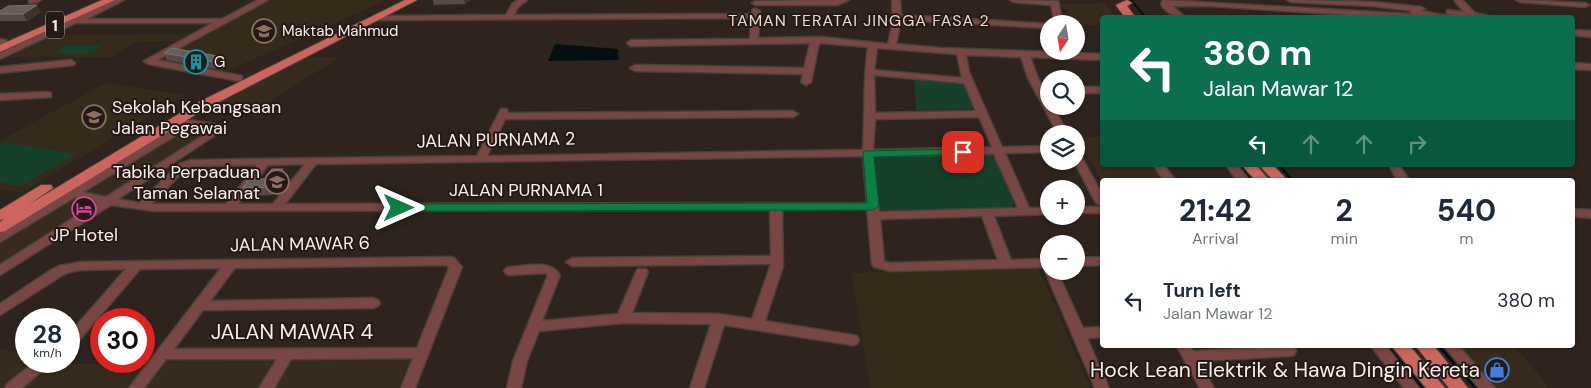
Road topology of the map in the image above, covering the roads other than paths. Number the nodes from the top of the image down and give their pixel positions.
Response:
1 (97, 0) edge
2 (110, 0) edge
3 (120, 0) edge
4 (264, 0) edge
5 (399, 0) edge
6 (412, 0) edge
7 (523, 0) edge
8 (845, 0) edge
9 (896, 0) edge
10 (1014, 0) edge
11 (1024, 0) edge
12 (1112, 0) edge
13 (1291, 0) edge
14 (1458, 0) edge
15 (1520, 0) edge
16 (1126, 1) edge
17 (1165, 1) edge
18 (1211, 2) edge
19 (1582, 2) edge
20 (614, 6) dead end
21 (1375, 7) junction
22 (1306, 8) edge
23 (756, 10) junction
24 (1057, 15) edge
25 (1124, 15) edge
26 (1129, 15) edge
27 (1137, 15) edge
28 (1179, 15) edge
29 (1396, 15) edge
30 (1435, 15) edge
31 (1462, 15) edge
32 (1472, 15) edge
33 (509, 17) junction
34 (610, 17) junction
35 (897, 17) junction
36 (377, 18) junction
37 (75, 21) junction
38 (224, 21) junction
39 (1040, 25) edge
40 (1575, 27) edge
41 (1591, 29) edge
42 (1575, 32) edge
43 (1591, 34) edge
44 (1575, 36) edge
45 (1591, 38) edge
46 (815, 40) junction
47 (754, 41) junction
48 (631, 43) dead end
49 (1, 44) edge
50 (872, 45) junction
51 (891, 47) junction
52 (961, 51) junction
53 (1025, 54) junction
54 (1040, 54) edge
55 (0, 56) edge
56 (1085, 56) edge
57 (1100, 57) edge
58 (71, 63) dead end
59 (1575, 66) edge
60 (635, 68) dead end
61 (1591, 68) edge
62 (0, 70) edge
63 (260, 71) junction
64 (807, 71) junction
65 (869, 72) junction
66 (239, 78) junction
67 (968, 81) junction
68 (806, 82) dead end
69 (1040, 83) edge
70 (1085, 90) edge
71 (1100, 90) edge
72 (48, 95) dead end
73 (0, 97) edge
74 (793, 114) dead end
75 (982, 114) junction
76 (870, 116) junction
77 (182, 122) junction
78 (1040, 149) edge
79 (998, 151) junction
80 (868, 154) junction
81 (481, 158) junction
82 (313, 160) junction
83 (266, 161) junction
84 (1159, 167) edge
85 (1233, 167) edge
86 (1252, 167) edge
87 (1268, 167) edge
88 (1395, 167) edge
89 (1084, 170) edge
90 (1168, 178) edge
91 (1241, 178) edge
92 (1260, 178) edge
93 (1278, 178) edge
94 (1402, 178) edge
95 (66, 193) junction
96 (1100, 199) edge
97 (110, 201) junction
98 (776, 206) junction
99 (142, 207) junction
100 (229, 208) junction
101 (276, 208) junction
102 (1085, 210) edge
103 (1100, 210) edge
104 (874, 211) junction
105 (1040, 211) edge
106 (1025, 212) junction
107 (1575, 212) edge
108 (987, 213) junction
109 (1591, 214) edge
110 (0, 216) edge
111 (0, 228) edge
112 (0, 238) edge
113 (777, 260) junction
114 (1100, 261) edge
115 (572, 262) dead end
116 (1085, 262) edge
117 (232, 263) junction
118 (1006, 264) junction
119 (134, 265) junction
120 (1040, 266) edge
121 (0, 271) edge
122 (510, 271) dead end
123 (642, 272) dead end
124 (1055, 280) edge
125 (373, 302) dead end
126 (199, 306) junction
127 (0, 310) edge
128 (624, 318) junction
129 (719, 319) junction
130 (757, 324) junction
131 (534, 327) junction
132 (80, 329) edge
133 (1100, 332) edge
134 (1078, 333) junction
135 (852, 340) dead end
136 (1379, 348) edge
137 (1403, 348) edge
138 (1426, 348) edge
139 (1453, 348) edge
140 (1186, 351) edge
141 (1289, 351) dead end
142 (421, 353) junction
143 (162, 354) junction
144 (287, 354) junction
145 (31, 373) edge
146 (12, 388) edge
147 (136, 388) edge
148 (266, 388) edge
149 (408, 388) edge
150 (514, 388) edge
151 (697, 388) edge
152 (1102, 388) edge
153 (1207, 388) edge
154 (1412, 388) edge
155 (1436, 388) edge
156 (1459, 388) edge
157 (1488, 388) edge

1 - 49 main road, 1
2 - 49 main road, 1
3 - 37 street
4 - 38 street
5 - 63 main road
6 - 36 main road
7 - 33 street
8 - 23 street
9 - 35 street
10 - 11 street
11 - 24 street
12 - 25 main road
13 - 22 street
14 - 32 street
15 - 19 street
16 - 26 main road
16 - 27 main road
17 - 18 street
17 - 28 street
18 - 22 street
20 - 34 street
21 - 22 street
21 - 30 street
21 - 31 street
22 - 29 street
23 - 34 street
23 - 47 street
33 - 34 street
33 - 36 street
35 - 39 street
35 - 51 street
36 - 63 main road
37 - 38 street
37 - 55 street
38 - 66 street
40 - 41 street
42 - 43 street
44 - 45 street
46 - 47 street
46 - 50 street
46 - 64 street
47 - 48 street
50 - 51 street
50 - 65 street
51 - 52 street
52 - 53 street
52 - 67 street
53 - 54 street
53 - 69 street
56 - 57 street
58 - 62 street
59 - 61 street
60 - 64 street
63 - 66 main road
63 - 77 main road
64 - 68 street
65 - 67 street
65 - 76 street
66 - 110 main road
67 - 75 street
70 - 71 street
72 - 73 street
74 - 81 street
75 - 76 street
75 - 79 street
76 - 80 street
77 - 95 main road
77 - 97 street
78 - 79 street, JALAN PURNAMA 2
79 - 80 street, JALAN PURNAMA 2
79 - 106 street
80 - 81 street, JALAN PURNAMA 2
80 - 104 street
81 - 82 street, JALAN PURNAMA 2
82 - 83 street, JALAN PURNAMA 2
82 - 101 street
83 - 99 street, JALAN PURNAMA 2
83 - 100 street
84 - 90 street
85 - 91 street
86 - 92 main road
87 - 93 main road
88 - 94 street
89 - 96 street
95 - 97 street, JALAN PURNAMA 1
95 - 111 main road
95 - 112 street
97 - 99 street, JALAN PURNAMA 1
97 - 121 street
98 - 101 street, JALAN PURNAMA 1
98 - 104 street, JALAN PURNAMA 1
98 - 113 street
99 - 100 street, JALAN PURNAMA 1
100 - 101 street, JALAN PURNAMA 1
102 - 103 street
104 - 108 street, JALAN PURNAMA 1
104 - 118 street
105 - 106 street, JALAN PURNAMA 1
106 - 108 street, JALAN PURNAMA 1
107 - 109 street
108 - 118 street
113 - 115 street
113 - 130 street
114 - 116 street
117 - 119 street, JALAN MAWAR 6
117 - 126 street
117 - 142 street, JALAN MAWAR 6
118 - 120 street
119 - 127 street, JALAN MAWAR 6
119 - 132 street
122 - 131 street
123 - 128 street
124 - 134 street
125 - 126 street
126 - 143 street
128 - 129 street
128 - 131 street
129 - 130 street
129 - 151 street
130 - 135 street
131 - 150 street
133 - 134 street
134 - 152 street
136 - 154 street
137 - 155 main road
138 - 156 main road
139 - 157 street
140 - 141 street
140 - 153 street
142 - 144 street, JALAN MAWAR 4
142 - 149 street, JALAN MAWAR 6
143 - 144 street, JALAN MAWAR 4
143 - 147 street
144 - 148 street
145 - 146 street

